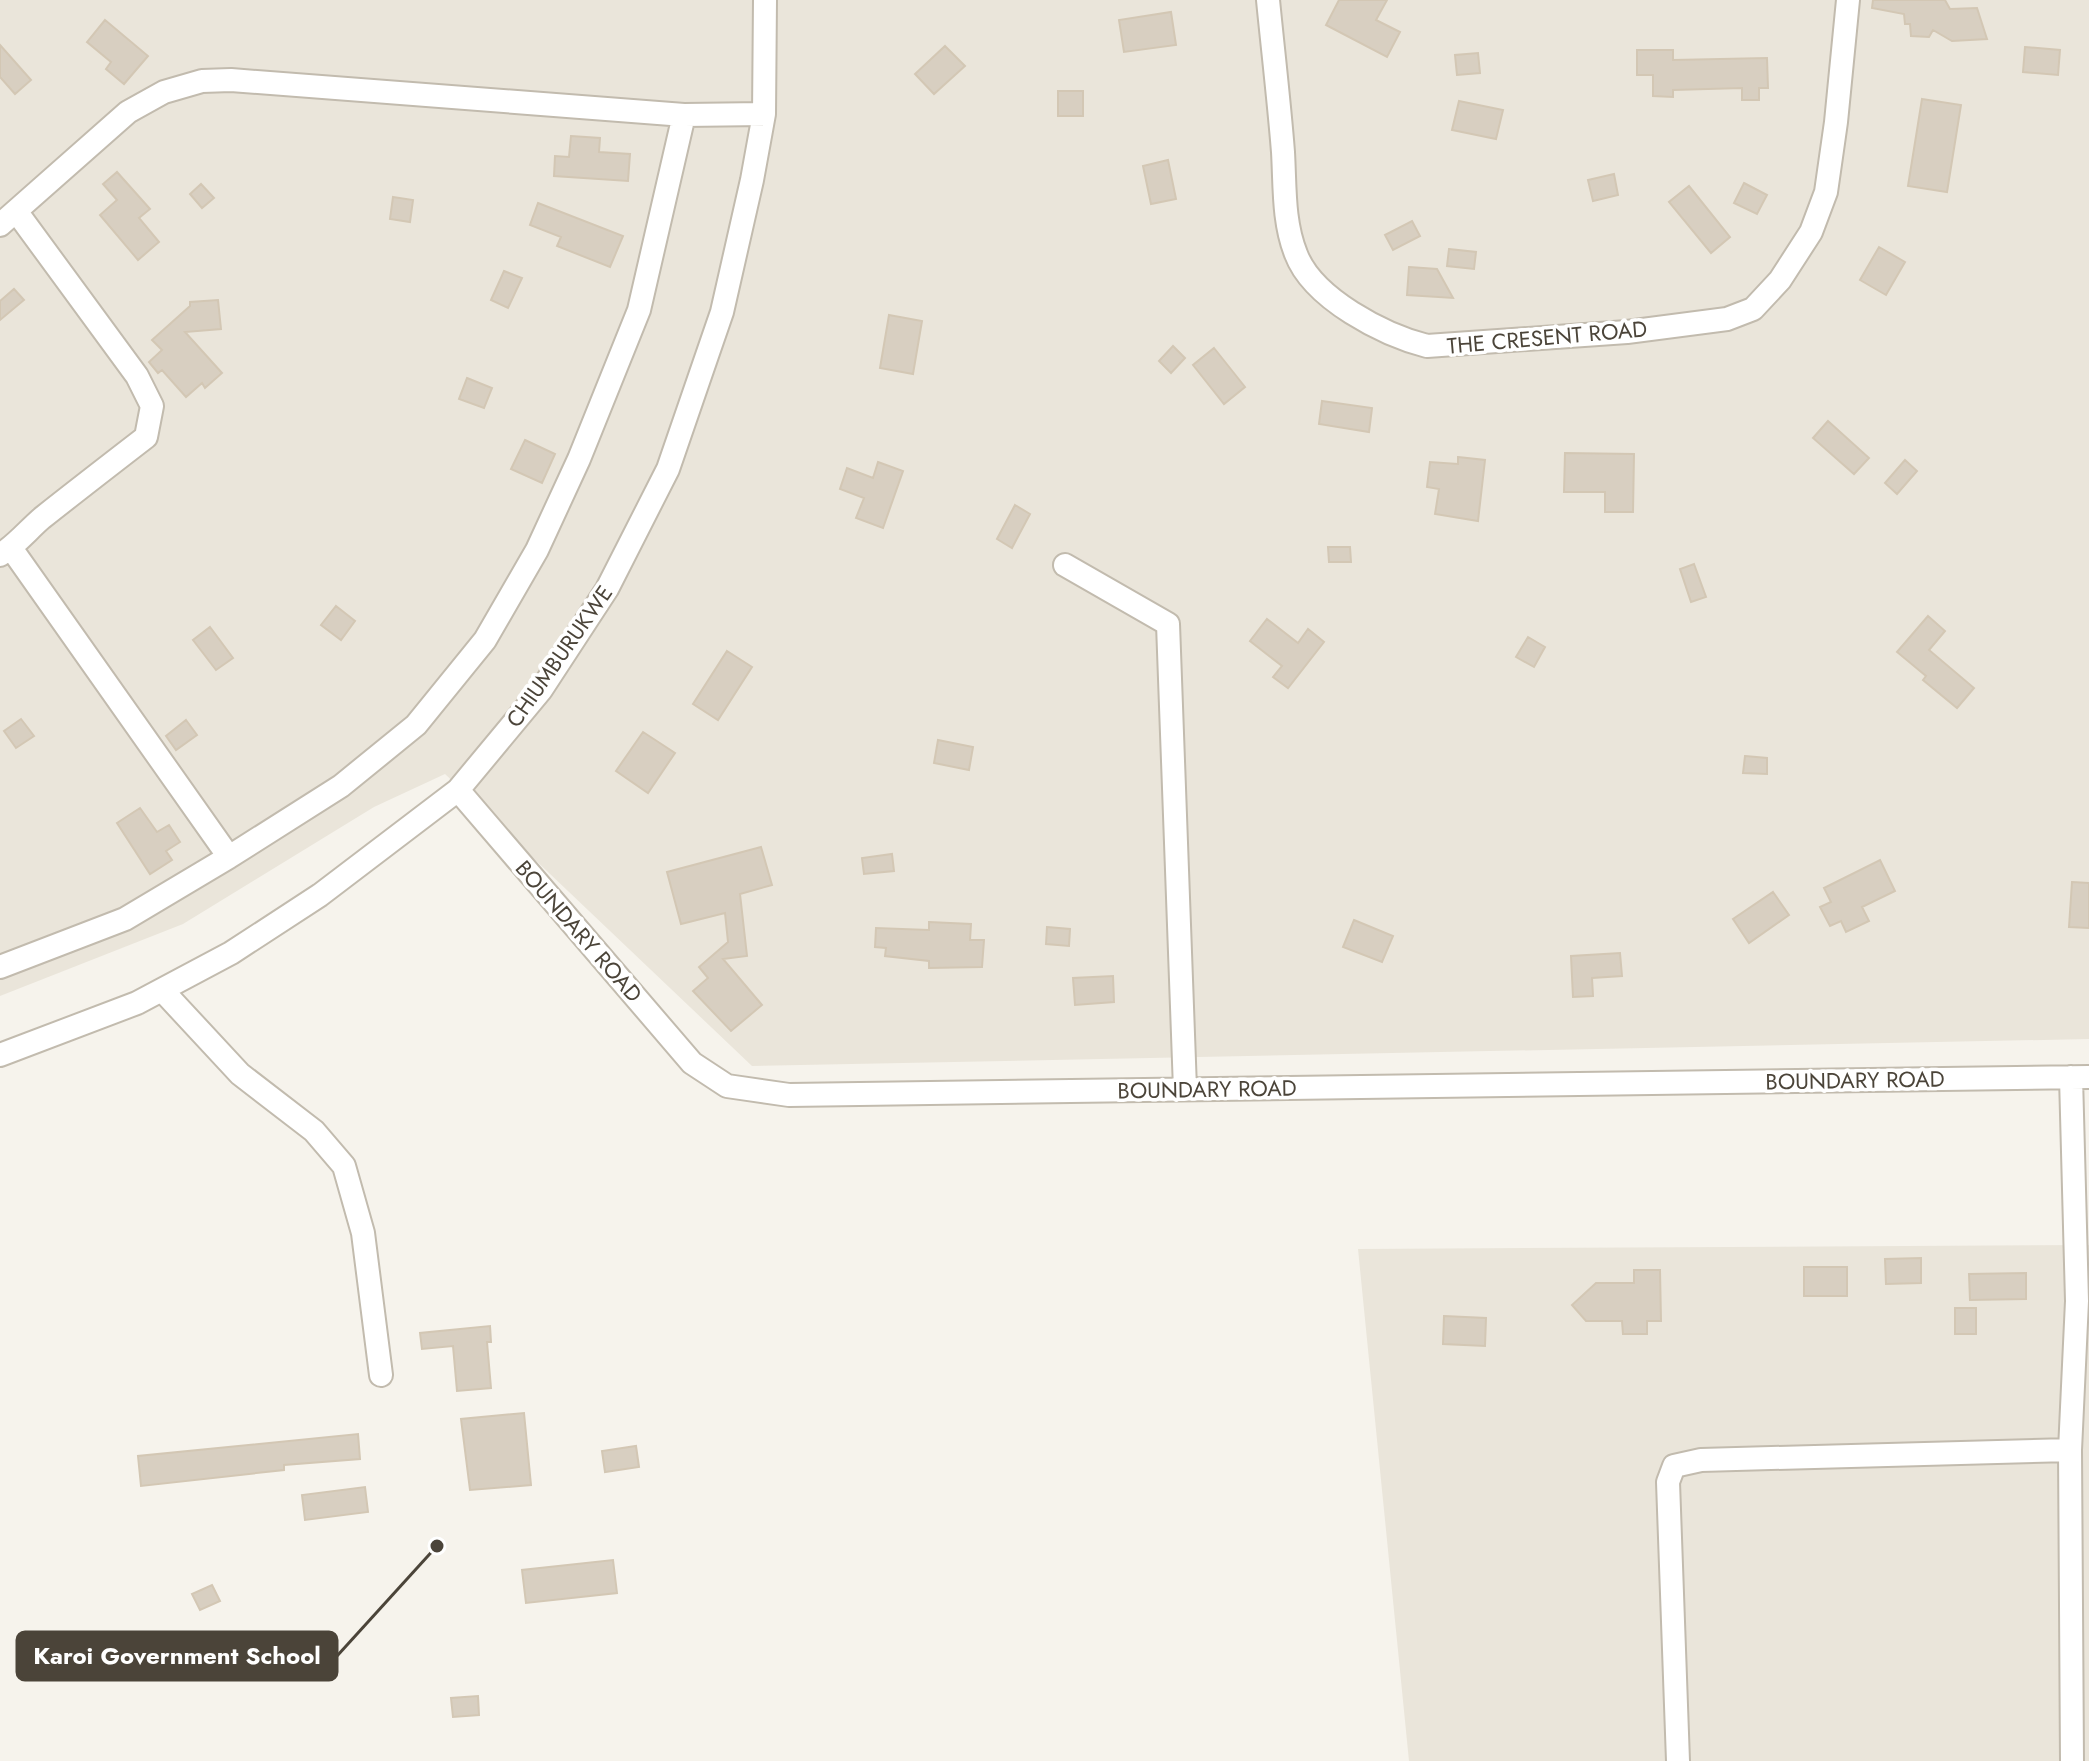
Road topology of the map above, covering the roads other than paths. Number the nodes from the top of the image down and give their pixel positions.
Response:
1 (765, 0) edge
2 (1268, 0) edge
3 (1848, 0) edge
4 (764, 114) junction
5 (684, 115) junction
6 (8, 218) edge
7 (6, 552) edge
8 (1065, 565) dead end
9 (458, 790) junction
10 (229, 857) junction
11 (0, 967) edge
12 (162, 990) junction
13 (0, 1055) edge
14 (2080, 1077) edge
15 (1185, 1089) junction
16 (381, 1375) dead end
17 (2070, 1450) junction
18 (1678, 1761) edge
19 (2072, 1761) edge

1 - 4 street, CHIUMBURUKWE
2 - 3 street, THE CRESENT ROAD
4 - 5 street
4 - 9 street, CHIUMBURUKWE
5 - 6 street
5 - 10 street
6 - 7 street
7 - 10 street
8 - 15 street
9 - 12 street, CHIUMBURUKWE
9 - 15 street, BOUNDARY ROAD
10 - 11 street
12 - 13 street, CHIUMBURUKWE
12 - 16 street
14 - 15 street, BOUNDARY ROAD
14 - 17 street
17 - 18 street
17 - 19 street

